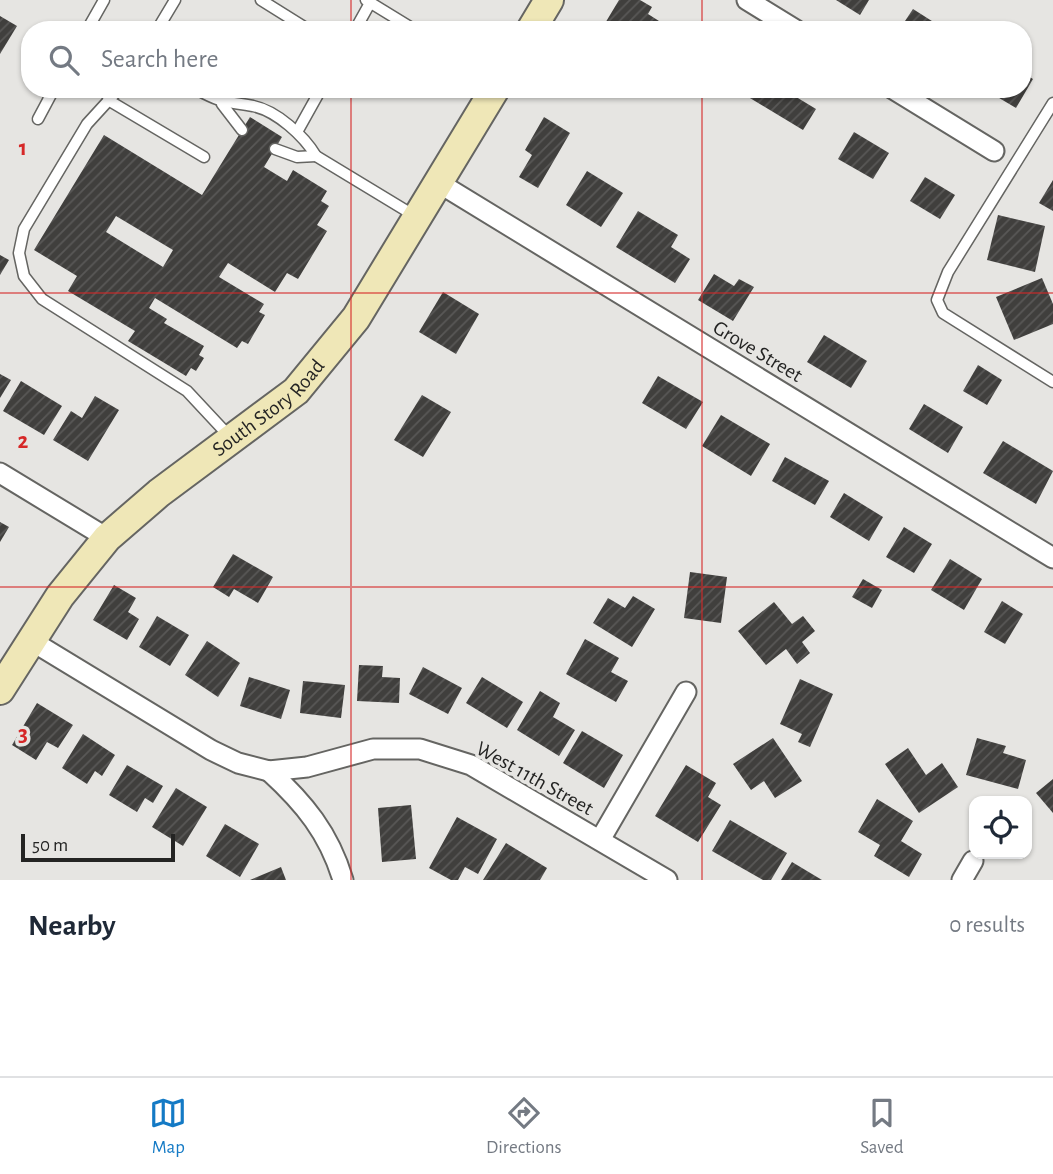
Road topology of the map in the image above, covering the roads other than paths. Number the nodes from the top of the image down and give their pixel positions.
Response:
1 (104, 0) edge
2 (174, 0) edge
3 (261, 0) edge
4 (549, 0) edge
5 (747, 0) edge
6 (368, 1) edge
7 (92, 21) edge
8 (161, 21) edge
9 (295, 21) edge
10 (359, 21) edge
11 (400, 21) edge
12 (536, 21) edge
13 (781, 21) edge
14 (49, 98) edge
15 (212, 98) edge
16 (316, 98) edge
17 (490, 98) edge
18 (908, 98) edge
19 (108, 100) joint
20 (1053, 103) edge
21 (222, 104) junction
22 (38, 119) dead end
23 (243, 130) dead end
24 (297, 132) junction
25 (275, 149) dead end
26 (994, 151) dead end
27 (316, 156) junction
28 (204, 157) dead end
29 (439, 183) junction
30 (418, 217) junction
31 (1053, 382) edge
32 (232, 439) junction
33 (0, 473) edge
34 (107, 538) junction
35 (1053, 558) edge
36 (30, 640) junction
37 (0, 690) edge
38 (686, 692) dead end
39 (269, 771) junction
40 (600, 840) junction
41 (973, 861) dead end
42 (343, 880) edge
43 (667, 880) edge
44 (962, 880) edge

1 - 7 lane
2 - 8 lane
3 - 9 lane
4 - 12 main road
5 - 13 street
6 - 10 lane
6 - 11 lane
14 - 22 lane
15 - 21 lane
16 - 24 lane
17 - 29 main road, South Story Road
18 - 26 street
19 - 28 lane
19 - 32 lane
20 - 31 lane
21 - 23 lane
21 - 24 lane
24 - 27 lane
25 - 27 lane
27 - 30 lane
29 - 30 main road, South Story Road
29 - 35 street, Grove Street
30 - 32 main road, South Story Road
32 - 34 main road, South Story Road
33 - 34 street
34 - 36 main road, South Story Road
36 - 37 main road, South Story Road
36 - 39 street, West 11th Street
38 - 40 street
39 - 40 street, West 11th Street
39 - 42 street
40 - 43 street, West 11th Street
41 - 44 street

